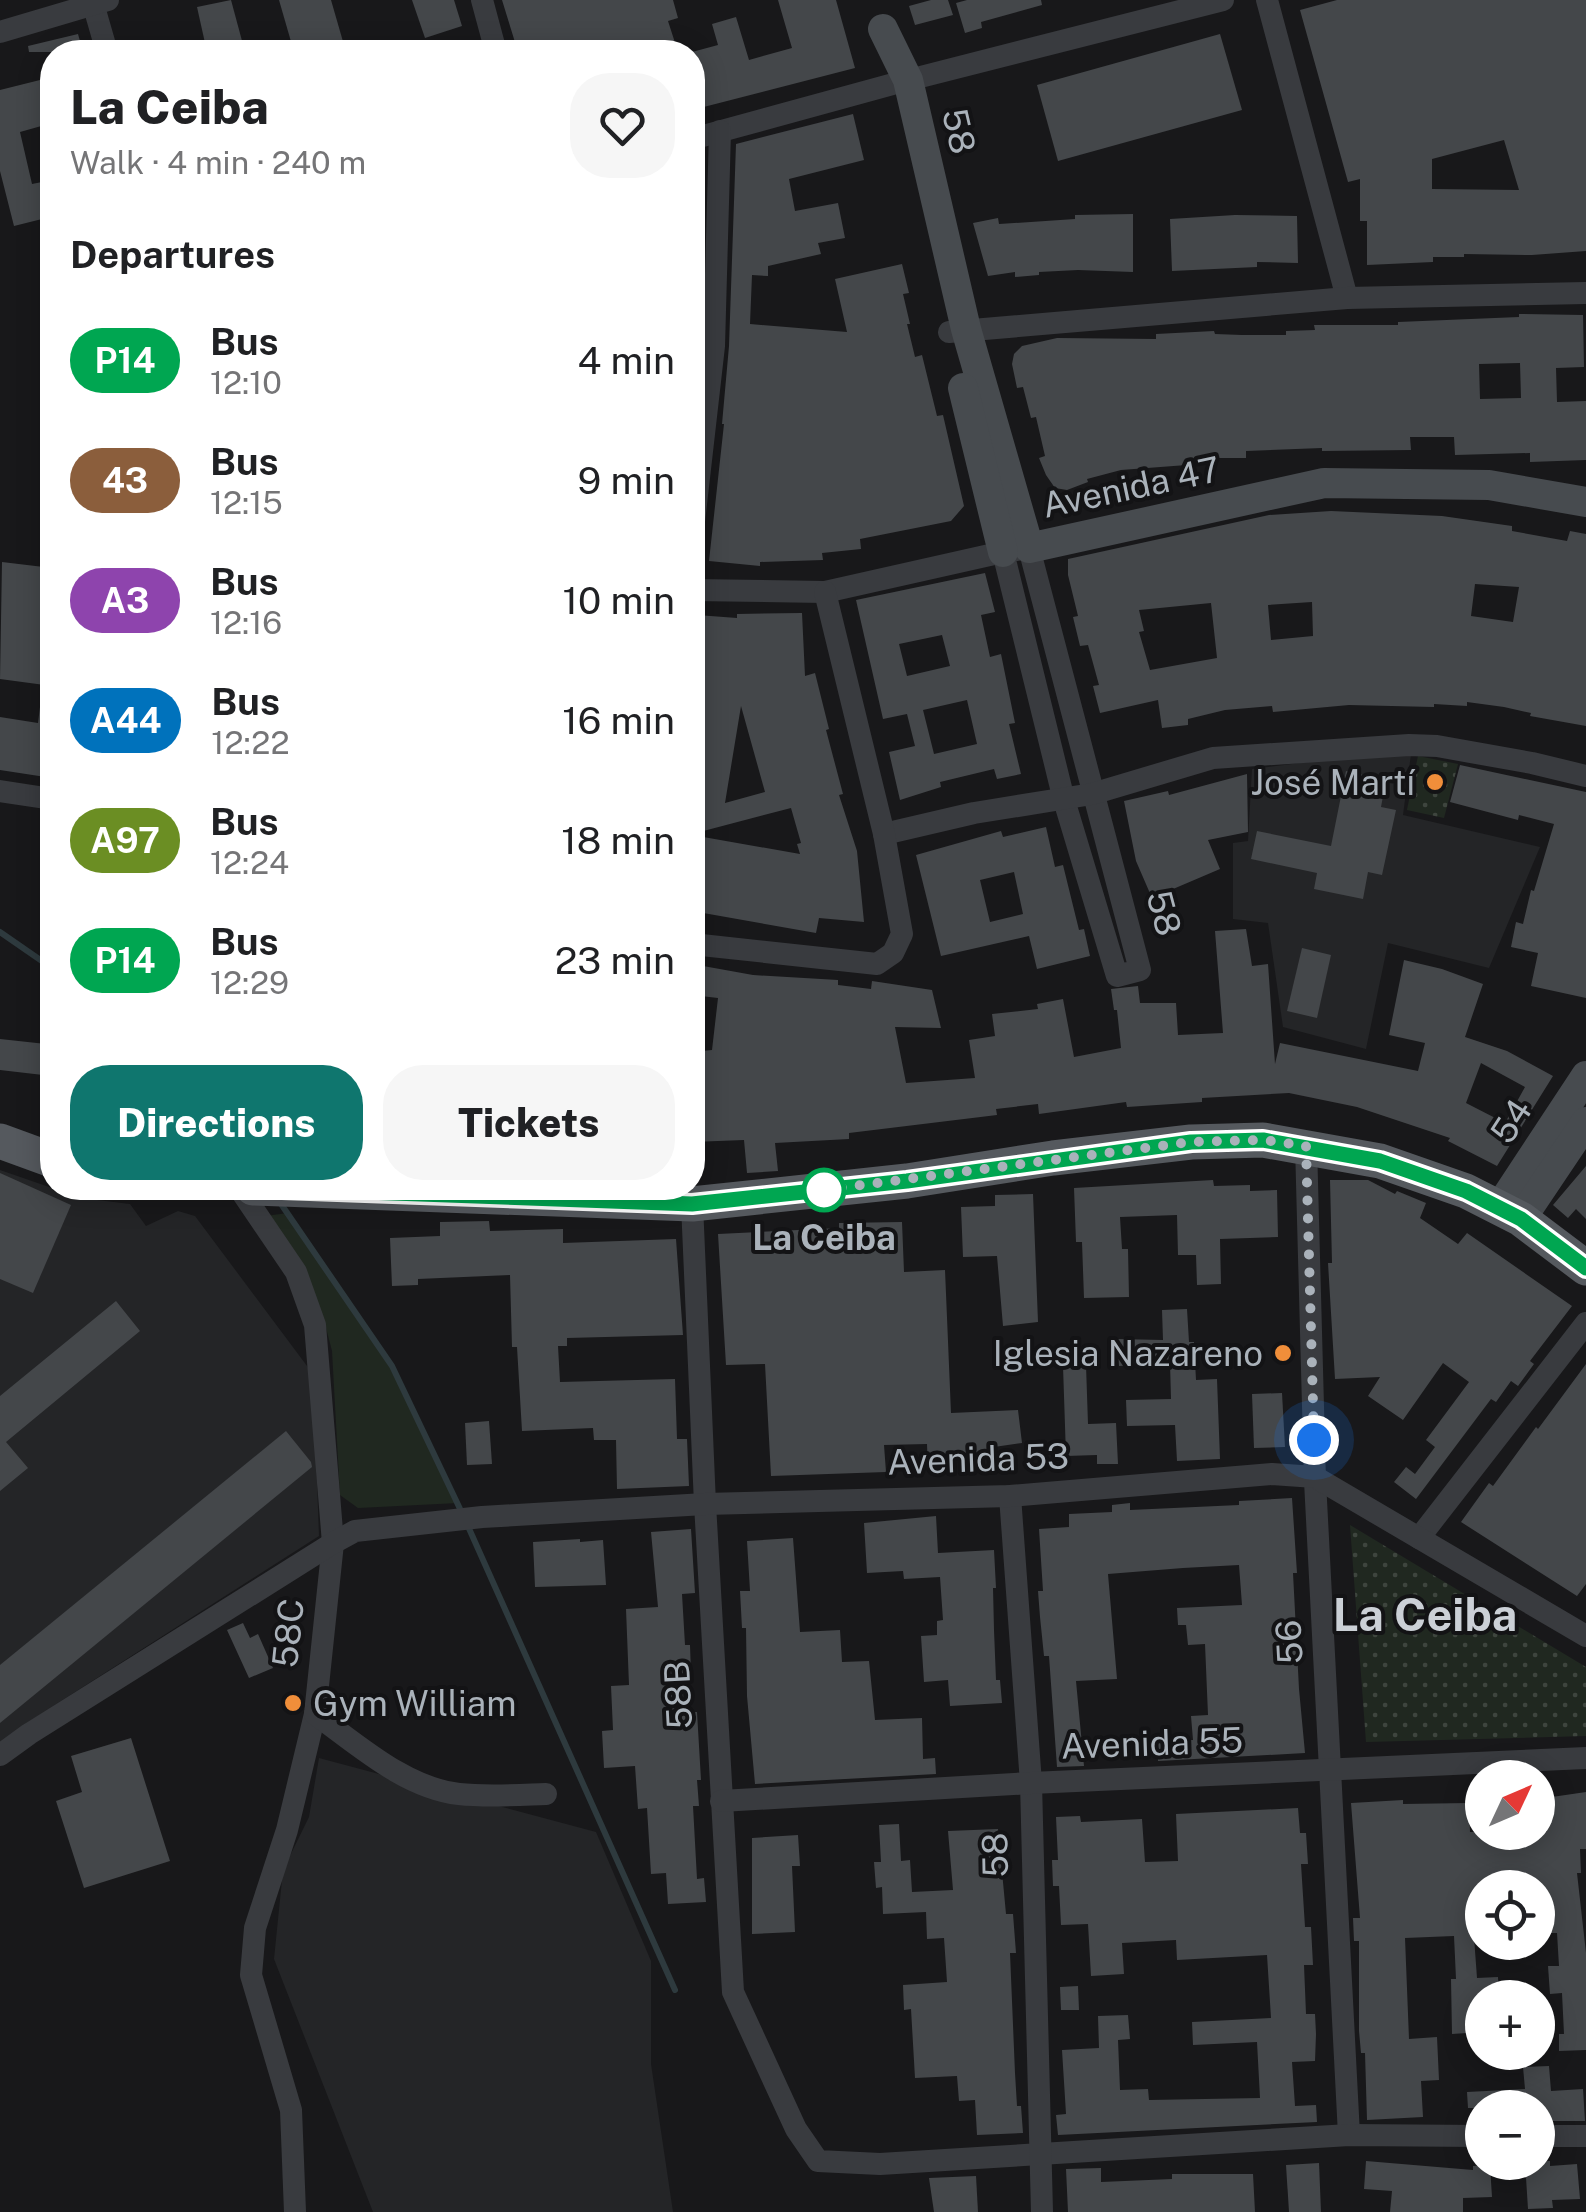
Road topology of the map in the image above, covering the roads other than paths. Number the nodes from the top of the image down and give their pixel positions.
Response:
1 (482, 0) edge
2 (1222, 0) edge
3 (1266, 0) edge
4 (97, 1) edge
5 (879, 15) edge
6 (0, 32) edge
7 (105, 40) edge
8 (493, 40) edge
9 (900, 82) junction
10 (720, 131) junction
11 (705, 135) edge
12 (1586, 293) edge
13 (1346, 298) junction
14 (958, 331) junction
15 (705, 425) edge
16 (1586, 502) edge
17 (1016, 550) junction
18 (705, 590) edge
19 (825, 592) junction
20 (1586, 776) edge
21 (0, 791) edge
22 (1092, 794) junction
23 (40, 797) edge
24 (1064, 800) junction
25 (884, 834) junction
26 (705, 945) edge
27 (1586, 1076) edge
28 (1586, 1122) edge
29 (0, 1141) edge
30 (1306, 1146) junction
31 (40, 1156) edge
32 (248, 1200) edge
33 (649, 1200) edge
34 (692, 1204) junction
35 (1510, 1214) junction
36 (1586, 1268) edge
37 (1586, 1323) edge
38 (1315, 1477) junction
39 (1010, 1496) junction
40 (705, 1504) junction
41 (1419, 1538) junction
42 (332, 1542) junction
43 (1586, 1636) edge
44 (315, 1714) junction
45 (0, 1756) edge
46 (1586, 1758) edge
47 (1331, 1771) junction
48 (1031, 1783) junction
49 (546, 1794) dead end
50 (721, 1802) junction
51 (1349, 2135) junction
52 (1465, 2136) edge
53 (1555, 2136) edge
54 (1586, 2136) edge
55 (1040, 2156) junction
56 (295, 2212) edge
57 (1042, 2212) edge

1 - 8 street
2 - 9 street
3 - 13 street
4 - 6 street
4 - 7 street
5 - 9 street, 58
9 - 10 street
9 - 14 street, 58
10 - 11 street
10 - 15 street
12 - 13 street
13 - 14 street
14 - 17 street, 58
16 - 17 street, Avenida 47
17 - 19 street, Avenida 47
17 - 22 street, 58
17 - 24 street, 58
18 - 19 street, Avenida 47
19 - 25 street
20 - 22 street
21 - 23 street
22 - 24 street
22 - 24 street, 58
24 - 25 street
25 - 26 street
27 - 35 street, 54
28 - 35 street, 54
29 - 31 main road
30 - 34 main road
30 - 35 main road
30 - 38 street, 56
32 - 42 street, 58C
33 - 34 main road
34 - 40 street, 58B
35 - 36 main road
37 - 41 street
38 - 39 street, Avenida 53
38 - 41 street, Avenida 53
38 - 47 street, 56
39 - 40 street, Avenida 53
39 - 48 street, 58
40 - 42 street, Avenida 53
40 - 50 street, 58B
41 - 43 street, Avenida 53
42 - 44 street, 58C
42 - 45 street
44 - 49 street
44 - 56 street, 58C
46 - 47 street, Avenida 55
47 - 48 street, Avenida 55
47 - 51 street, 56
48 - 50 street, Avenida 55
48 - 55 street, 58
50 - 55 street, 58B
51 - 52 street
51 - 55 street
53 - 54 street
55 - 57 street, 58

